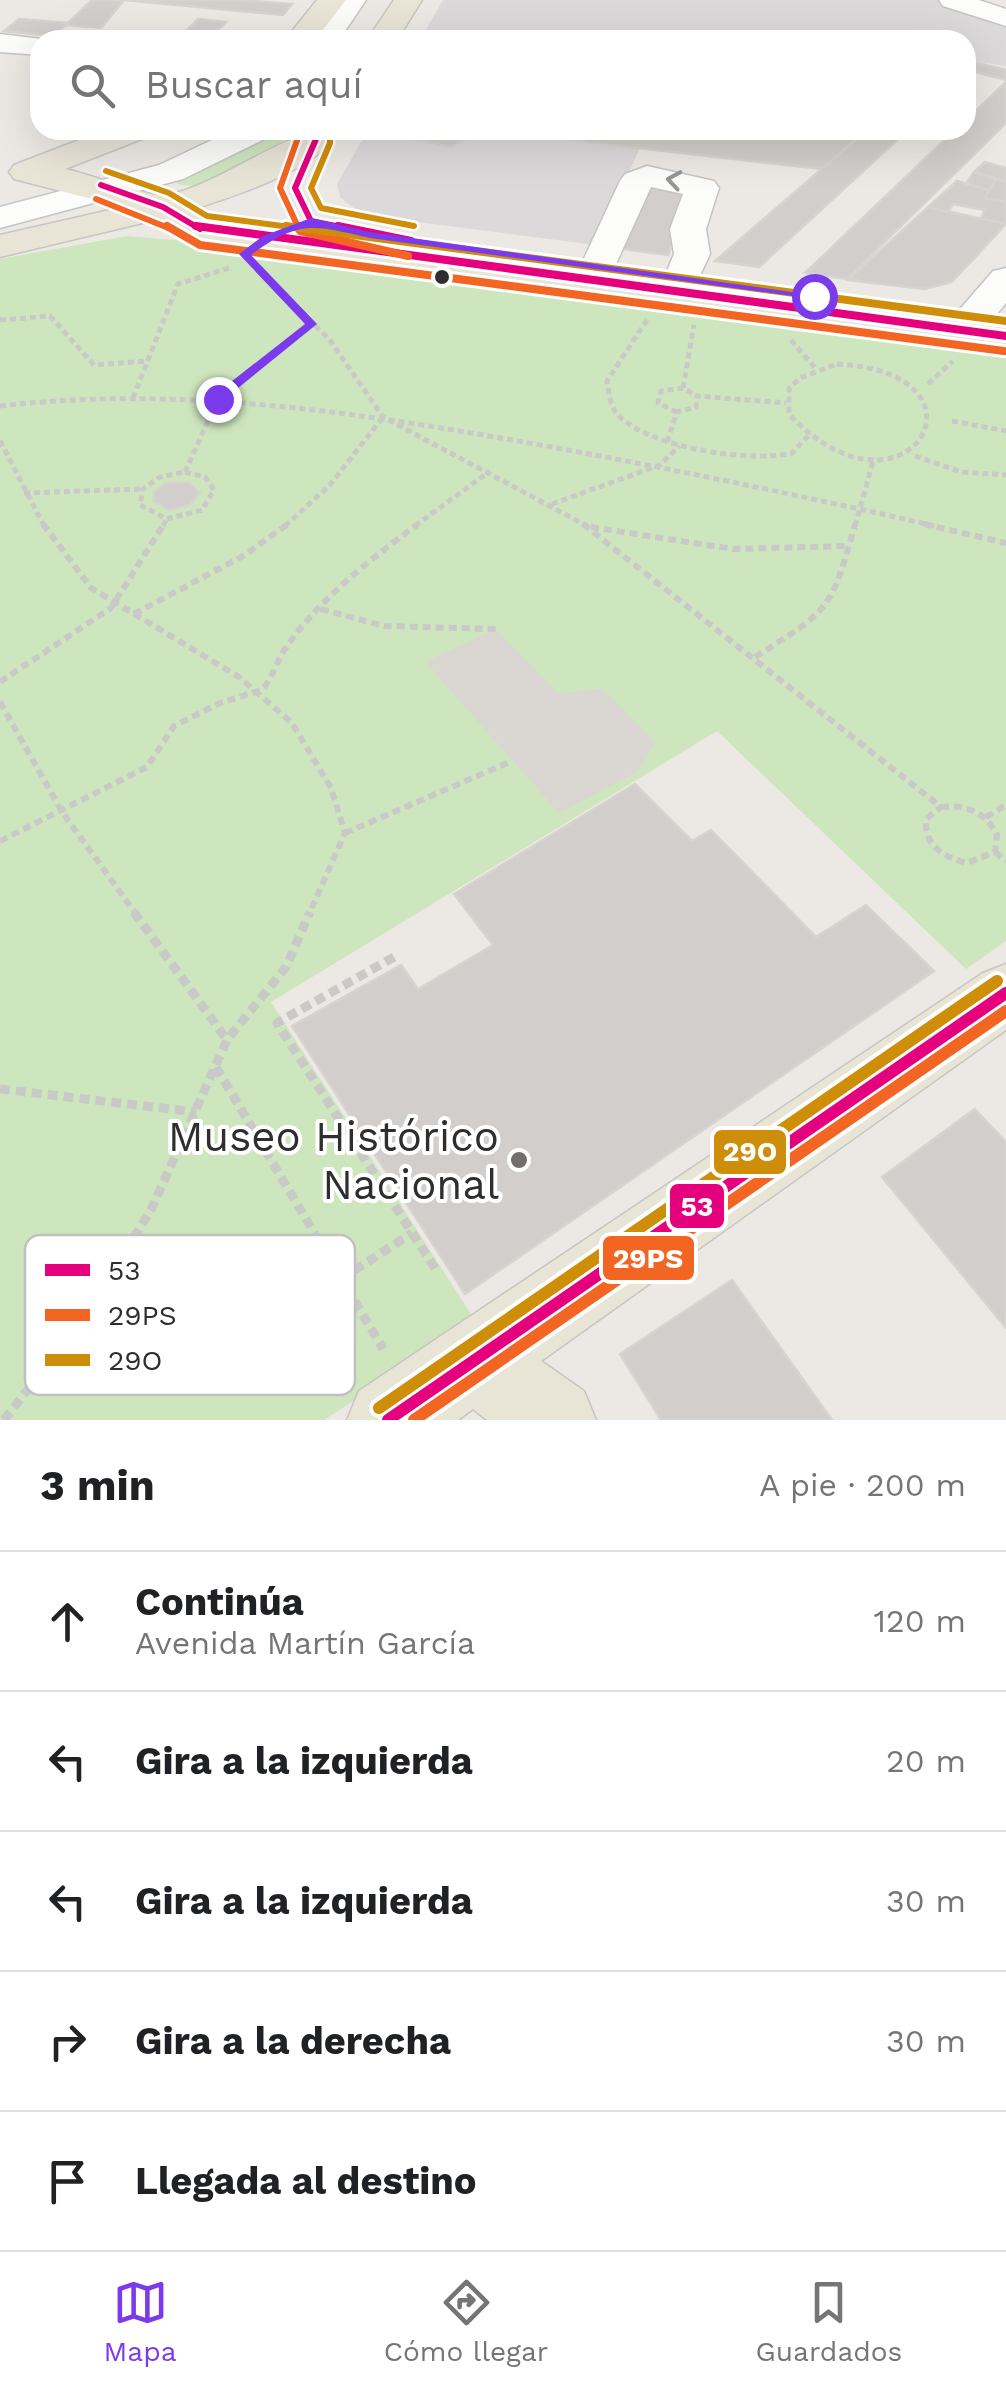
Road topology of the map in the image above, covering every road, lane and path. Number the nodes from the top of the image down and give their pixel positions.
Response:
1 (332, 0) edge
2 (353, 0) edge
3 (374, 0) edge
4 (408, 0) edge
5 (952, 0) edge
6 (1006, 18) edge
7 (308, 30) edge
8 (332, 30) edge
9 (354, 30) edge
10 (388, 30) edge
11 (0, 43) edge
12 (30, 45) edge
13 (128, 140) edge
14 (142, 140) edge
15 (182, 140) edge
16 (219, 140) edge
17 (238, 140) edge
18 (308, 140) edge
19 (315, 140) edge
20 (13, 175) edge
21 (108, 187) junction
22 (0, 206) edge
23 (162, 208) junction
24 (0, 218) edge
25 (311, 221) junction
26 (0, 246) edge
27 (598, 267) junction
28 (682, 278) junction
29 (1006, 279) edge
30 (653, 310) dead end
31 (696, 317) dead end
32 (0, 320) edge
33 (312, 324) junction
34 (785, 330) dead end
35 (982, 330) edge
36 (148, 361) junction
37 (816, 369) junction
38 (909, 374) dead end
39 (918, 379) dead end
40 (928, 384) junction
41 (683, 388) junction
42 (698, 396) junction
43 (941, 396) dead end
44 (132, 398) junction
45 (218, 399) junction
46 (786, 404) junction
47 (0, 406) edge
48 (950, 408) dead end
49 (677, 412) junction
50 (383, 417) junction
51 (952, 421) junction
52 (1006, 431) edge
53 (947, 435) dead end
54 (808, 436) junction
55 (0, 441) edge
56 (667, 442) junction
57 (679, 446) junction
58 (923, 451) dead end
59 (912, 455) junction
60 (874, 458) junction
61 (660, 465) junction
62 (490, 470) junction
63 (185, 472) junction
64 (1006, 475) edge
65 (142, 489) junction
66 (24, 493) junction
67 (551, 504) junction
68 (863, 507) junction
69 (168, 518) junction
70 (589, 526) junction
71 (1006, 542) edge
72 (848, 546) junction
73 (111, 608) junction
74 (321, 609) junction
75 (134, 614) junction
76 (496, 629) dead end
77 (755, 657) junction
78 (0, 682) edge
79 (262, 690) junction
80 (0, 702) edge
81 (512, 761) dead end
82 (1006, 805) edge
83 (941, 807) junction
84 (62, 812) junction
85 (986, 818) junction
86 (345, 832) junction
87 (0, 840) edge
88 (995, 852) junction
89 (1006, 861) edge
90 (394, 957) dead end
91 (1006, 993) edge
92 (227, 1040) junction
93 (216, 1067) junction
94 (0, 1089) edge
95 (196, 1112) junction
96 (412, 1233) junction
97 (135, 1235) edge
98 (315, 1235) edge
99 (436, 1270) dead end
100 (355, 1271) edge
101 (355, 1297) edge
102 (25, 1393) edge
103 (440, 1401) edge
104 (4, 1420) edge
105 (555, 1420) edge

1 - 7 main road
2 - 8 street
3 - 9 street
4 - 10 main road
5 - 6 street
11 - 12 street
13 - 20 main road
14 - 21 main road
15 - 21 street
16 - 21 street
17 - 21 street
18 - 23 main road
19 - 25 main road
20 - 21 main road
21 - 22 street
21 - 23 main road
21 - 24 street
23 - 25 main road
23 - 26 main road
23 - 35 main road
25 - 27 main road
27 - 28 main road
28 -> 27 street
28 - 35 main road
29 - 35 street
30 - 56 path
31 - 41 path
32 - 36 path
33 - 36 path
33 - 45 path
33 - 50 path
34 - 37 path
35 - 40 path
36 - 44 path
37 - 38 path
37 - 46 path
39 - 40 path
40 - 43 path
41 - 42 path
41 - 49 path
42 - 46 path
42 - 49 path
44 - 45 path
44 - 47 path
45 - 50 path
45 - 63 path
46 - 54 path
48 - 51 path
49 - 56 path
50 - 61 path
50 - 62 path
50 - 75 path
51 - 52 path
51 - 53 path
54 - 57 path
54 - 60 path
55 - 66 path
56 - 57 path
57 - 61 path
58 - 59 path
59 - 60 path
59 - 64 path
60 - 68 path
61 - 67 path
61 - 68 path
62 - 67 path
62 - 74 path
63 - 65 path
63 - 69 path
65 - 66 path
65 - 69 path
66 - 73 path
67 - 70 path
68 - 71 path
68 - 72 path
69 - 73 path
70 - 72 path
70 - 77 path
72 - 77 path
73 - 75 path
73 - 78 path
74 - 76 path
74 - 79 path
75 - 79 path
77 - 83 path
79 - 84 path
79 - 86 path
80 - 84 path
81 - 86 path
82 - 85 path
83 - 85 path
83 - 88 path
84 - 87 path
84 - 92 path
85 - 88 path
86 - 92 path
88 - 89 path
90 - 96 path
91 - 103 main road
92 - 93 path
93 - 95 path
93 - 98 path
94 - 95 path
95 - 97 path
96 - 99 path
96 - 100 path
101 - 103 path
102 - 104 path
103 - 105 main road

